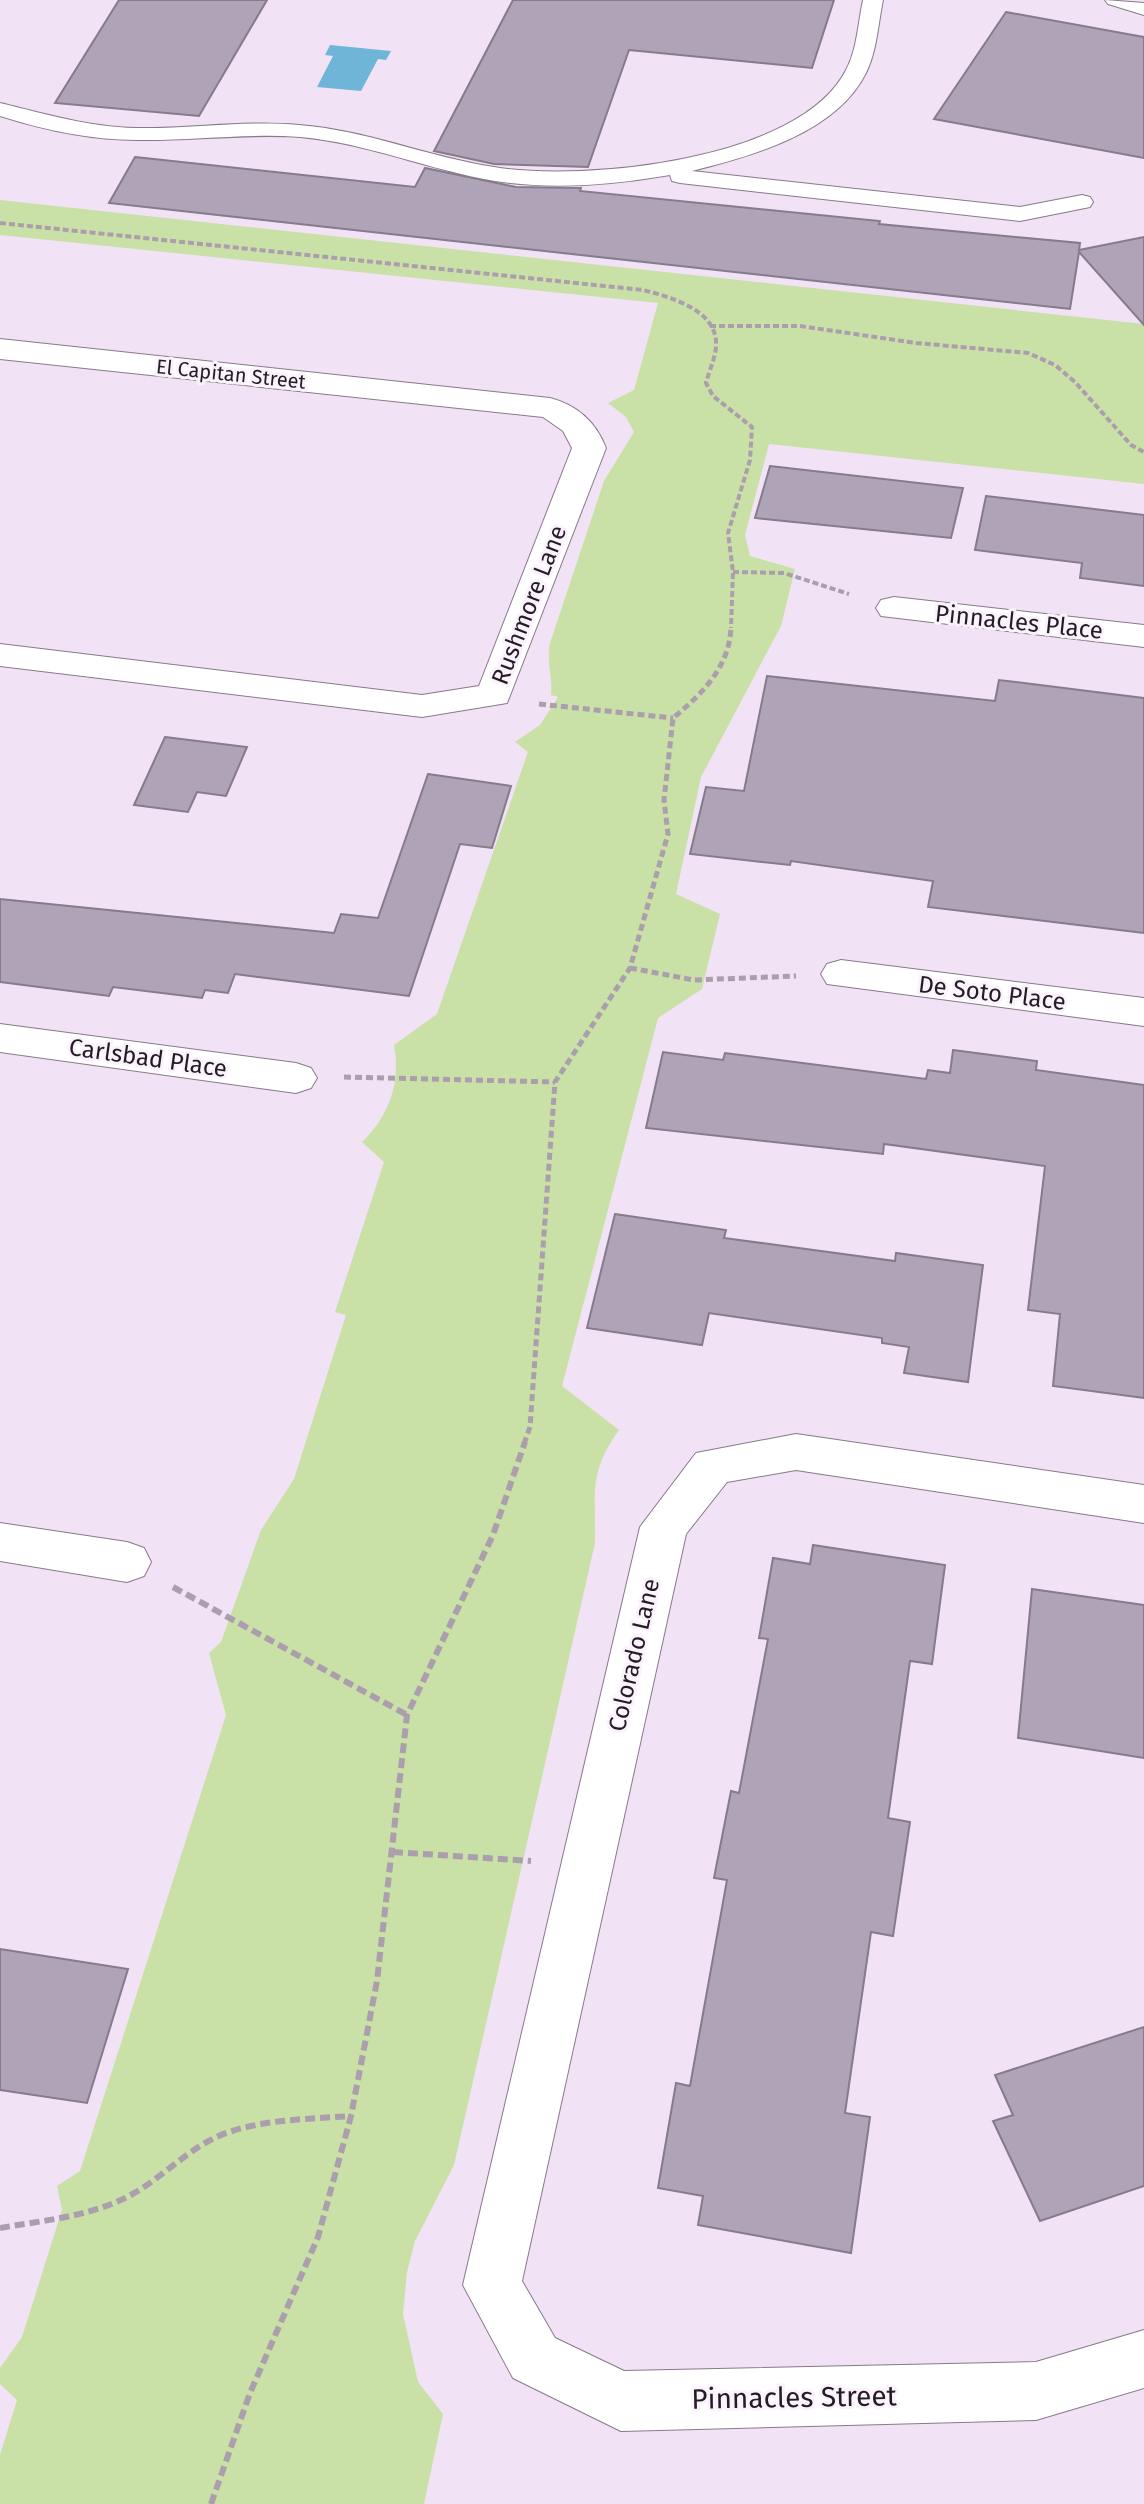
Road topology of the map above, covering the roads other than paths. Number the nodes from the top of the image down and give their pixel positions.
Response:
1 (873, 0) edge
2 (1115, 0) edge
3 (1144, 9) edge
4 (0, 109) edge
5 (652, 173) junction
6 (1082, 202) dead end
7 (0, 349) edge
8 (589, 448) joint
9 (894, 608) road end
10 (1144, 636) edge
11 (0, 655) edge
12 (841, 974) road end
13 (1144, 1012) edge
14 (0, 1038) edge
15 (296, 1078) road end
16 (1144, 1504) edge
17 (0, 1542) edge
18 (127, 1562) road end
19 (492, 2285) joint
20 (1144, 2359) edge

1 - 5 lane
2 - 3 lane
4 - 5 lane
5 - 6 lane
7 - 8 street, El Capitan Street
8 - 11 street, Rushmore Lane
9 - 10 street, Pinnacles Place
12 - 13 street, De Soto Place
14 - 15 street, Carlsbad Place
16 - 19 street, Colorado Lane
17 - 18 street
19 - 20 street, Pinnacles Street

